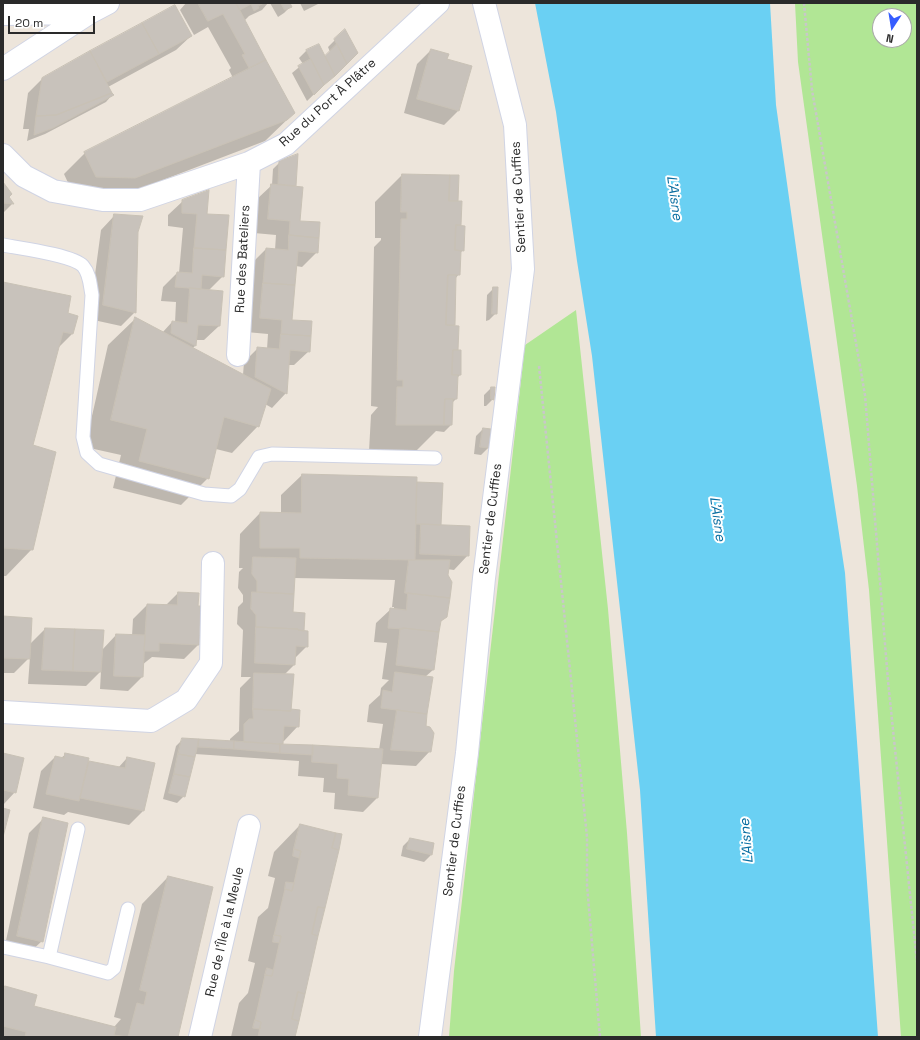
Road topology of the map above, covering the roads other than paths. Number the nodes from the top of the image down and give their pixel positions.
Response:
1 (438, 3) edge
2 (484, 3) edge
3 (99, 8) edge
4 (3, 14) edge
5 (3, 69) edge
6 (3, 155) edge
7 (249, 163) junction
8 (3, 245) edge
9 (238, 355) dead end
10 (435, 458) dead end
11 (213, 563) dead end
12 (3, 712) edge
13 (249, 826) dead end
14 (78, 829) dead end
15 (128, 909) dead end
16 (3, 947) edge
17 (49, 957) junction
18 (200, 1037) edge
19 (430, 1037) edge

1 - 7 street, Rue du Port À Plâtre
2 - 19 street, Sentier de Cuffies
3 - 4 street
3 - 5 street
6 - 7 street, Rue du Port À Plâtre
7 - 9 street, Rue des Bateliers
8 - 10 lane
11 - 12 street
13 - 18 street, Rue de l'Île à la Meule
14 - 17 lane
15 - 17 lane
16 - 17 lane

